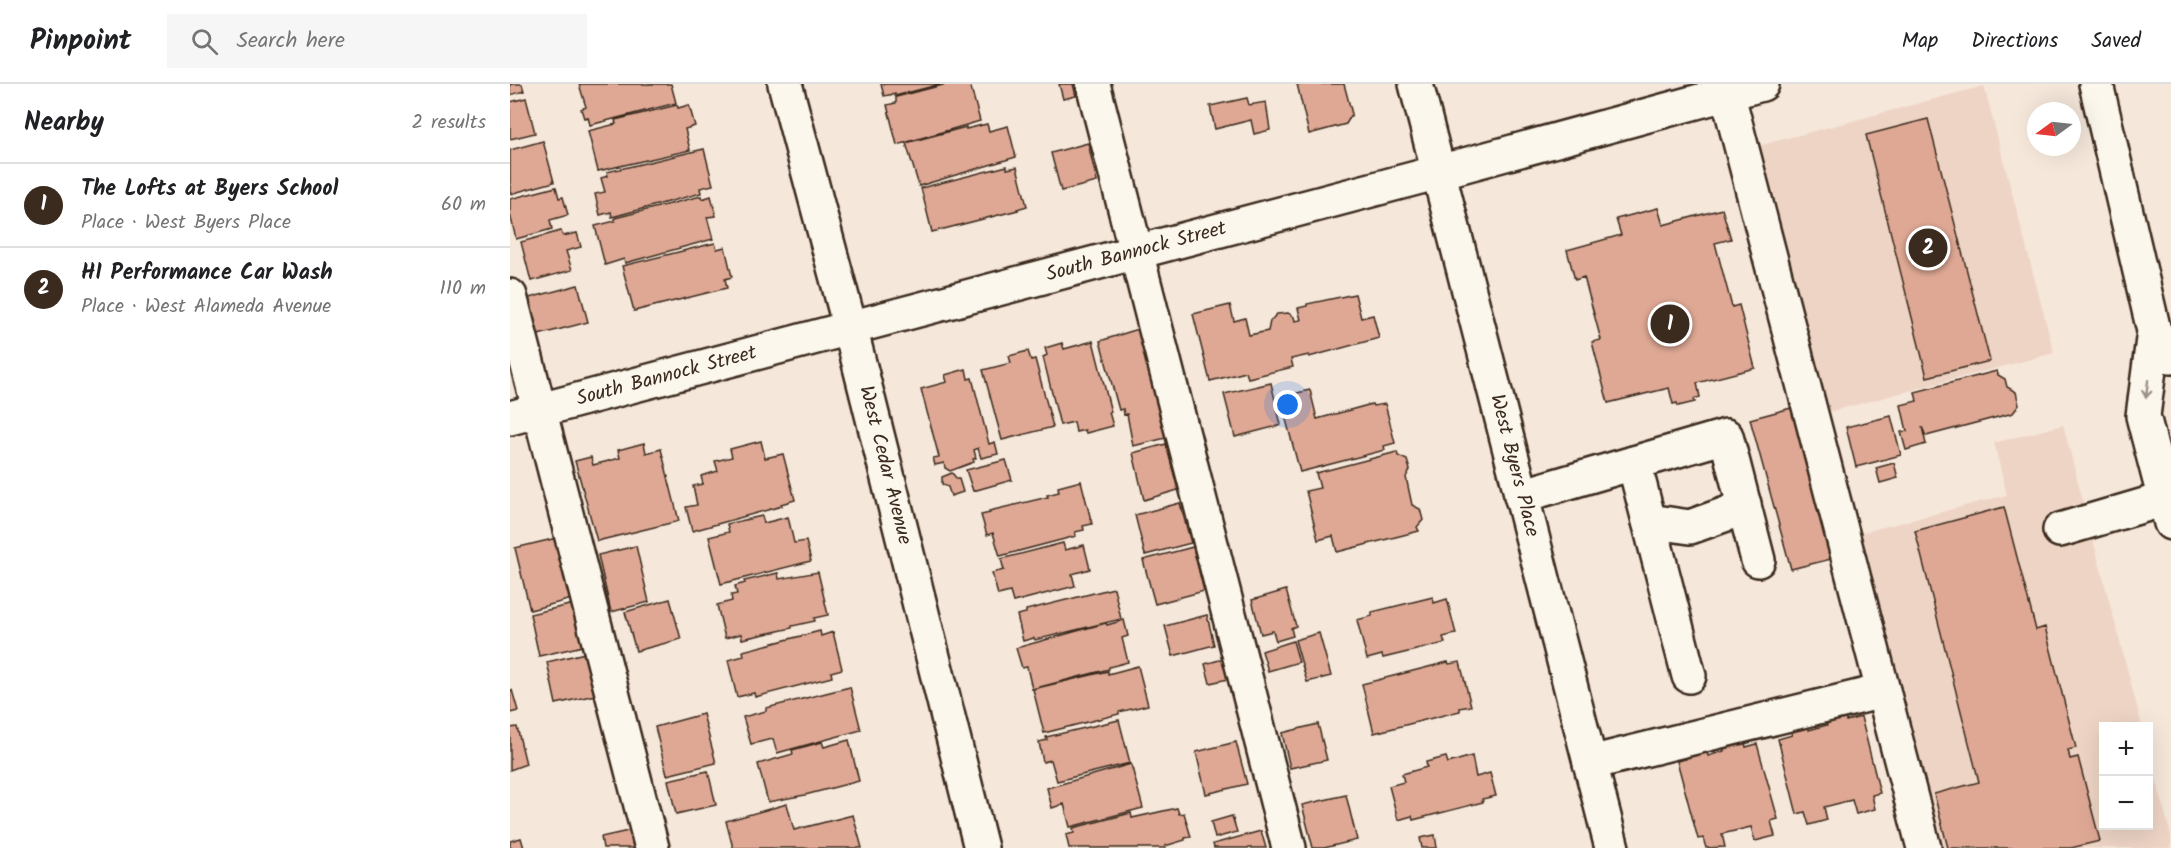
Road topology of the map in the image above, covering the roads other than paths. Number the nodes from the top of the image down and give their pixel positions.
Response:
1 (785, 84) edge
2 (1093, 84) edge
3 (1416, 84) edge
4 (1762, 84) edge
5 (2096, 84) edge
6 (1726, 89) edge
7 (1439, 172) junction
8 (1136, 252) junction
9 (510, 296) edge
10 (850, 327) junction
11 (2162, 344) edge
12 (524, 414) edge
13 (1634, 463) junction
14 (1521, 496) junction
15 (1744, 504) junction
16 (2168, 511) edge
17 (1649, 521) junction
18 (2060, 530) dead end
19 (1758, 560) dead end
20 (1689, 676) dead end
21 (1883, 691) junction
22 (1590, 763) junction
23 (652, 848) edge
24 (981, 848) edge
25 (1289, 848) edge
26 (1612, 848) edge
27 (1924, 848) edge

1 - 10 street, West Cedar Avenue
2 - 8 street
3 - 7 street, West Byers Place
4 - 6 street, South Bannock Street
5 - 11 street
6 - 7 street, South Bannock Street
6 - 21 street
7 - 8 street, South Bannock Street
7 - 14 street, West Byers Place
8 - 10 street, South Bannock Street
8 - 25 street
9 - 12 street
10 - 12 street, South Bannock Street
10 - 24 street, West Cedar Avenue
11 -> 16 street
12 - 23 street
13 - 14 street
13 - 15 street
13 - 17 street
14 - 22 street, West Byers Place
15 - 17 street
15 - 19 street
16 - 18 street
17 - 20 street
21 - 22 street
21 - 27 street
22 - 26 street, West Byers Place

